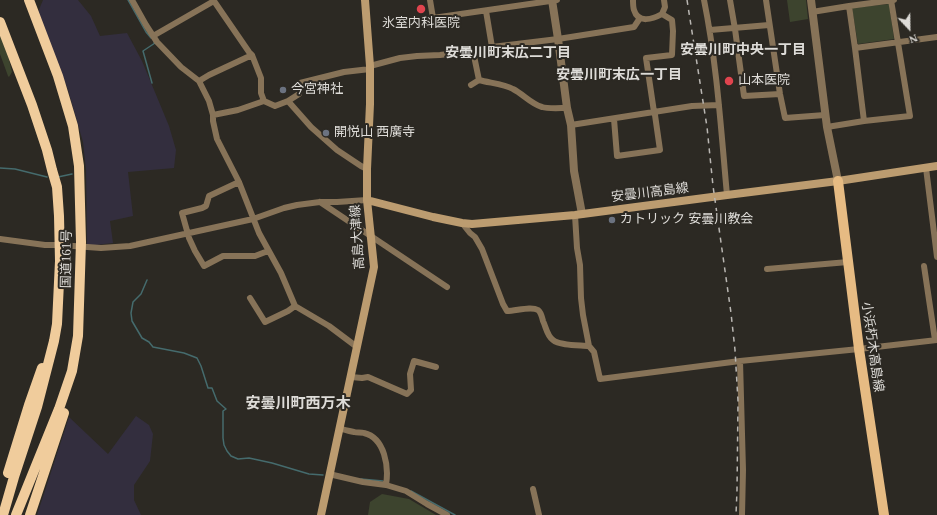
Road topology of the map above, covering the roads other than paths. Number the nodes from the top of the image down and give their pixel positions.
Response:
1 (28, 0) edge
2 (132, 0) edge
3 (365, 0) edge
4 (430, 0) edge
5 (554, 0) edge
6 (633, 0) edge
7 (664, 0) edge
8 (704, 0) edge
9 (730, 0) edge
10 (766, 0) edge
11 (811, 0) edge
12 (893, 0) edge
13 (849, 6) junction
14 (486, 11) junction
15 (812, 12) junction
16 (662, 14) junction
17 (433, 18) junction
18 (640, 18) junction
19 (0, 22) edge
20 (402, 24) dead end
21 (769, 26) junction
22 (735, 28) junction
23 (710, 30) junction
24 (153, 36) junction
25 (937, 37) edge
26 (558, 39) junction
27 (898, 42) junction
28 (492, 47) junction
29 (855, 48) junction
30 (473, 51) junction
31 (252, 55) junction
32 (370, 68) junction
33 (479, 80) junction
34 (198, 81) junction
35 (471, 85) dead end
36 (780, 94) junction
37 (264, 101) junction
38 (288, 101) junction
39 (719, 104) junction
40 (567, 108) junction
41 (654, 112) junction
42 (213, 115) junction
43 (825, 115) junction
44 (614, 119) junction
45 (864, 121) junction
46 (571, 126) junction
47 (827, 127) junction
48 (937, 166) edge
49 (926, 168) junction
50 (367, 169) junction
51 (239, 182) junction
52 (838, 182) junction
53 (727, 194) junction
54 (368, 200) junction
55 (320, 202) junction
56 (578, 214) junction
57 (253, 219) junction
58 (462, 223) junction
59 (188, 233) junction
60 (371, 235) junction
61 (0, 239) edge
62 (60, 245) junction
63 (81, 247) junction
64 (268, 251) junction
65 (937, 257) edge
66 (848, 262) junction
67 (924, 266) dead end
68 (767, 269) dead end
69 (447, 287) dead end
70 (250, 298) dead end
71 (295, 306) junction
72 (936, 340) edge
73 (54, 341) junction
74 (589, 346) junction
75 (357, 347) junction
76 (859, 350) junction
77 (740, 361) junction
78 (436, 368) dead end
79 (72, 371) junction
80 (351, 377) junction
81 (339, 428) junction
82 (330, 474) junction
83 (386, 485) junction
84 (533, 489) dead end
85 (0, 500) edge
86 (2, 515) edge
87 (16, 515) edge
88 (30, 515) edge
89 (321, 515) edge
90 (447, 515) edge
91 (539, 515) edge
92 (742, 515) edge
93 (884, 515) edge

1 - 63 highway, 国道161号
2 - 24 street
3 - 32 main road, 高島大津線
4 - 17 street
5 - 14 street
5 - 26 street
6 - 18 street
7 - 16 street
8 - 23 street
9 - 22 street
10 - 21 street
11 - 15 street
12 - 13 street
12 - 27 street
13 - 15 street
13 - 29 street
14 - 17 street
14 - 28 street
15 - 43 street
16 - 18 street
16 - 41 street
17 - 20 street
18 - 26 street
19 - 62 highway, 国道161号
21 - 22 street
21 - 36 street
22 - 23 street
22 - 36 street
23 - 39 street
24 - 31 street
24 - 34 street
25 - 27 street
26 - 28 street
26 - 40 street
27 - 29 street
27 - 45 street
28 - 30 street
29 - 45 street
30 - 32 street
30 - 33 street
31 - 34 street
31 - 37 street
32 - 38 street
32 - 50 main road, 高島大津線
33 - 35 street
33 - 40 street
34 - 42 street
36 - 43 street
37 - 38 street
37 - 42 street
38 - 50 street
39 - 41 street
39 - 53 street
40 - 46 street
41 - 44 street
41 - 44 street
42 - 51 street
43 - 47 street
44 - 46 street
45 - 47 street
46 - 56 street
47 - 52 street
48 - 49 main road, 安曇川高島線
49 - 52 main road, 安曇川高島線
49 - 65 street
50 - 54 main road, 高島大津線
51 - 57 street
51 - 59 street
52 - 53 main road, 安曇川高島線
52 - 66 main road, 小浜朽木高島線
53 - 56 main road, 安曇川高島線
54 - 55 street
54 - 58 main road, 安曇川高島線
54 - 60 main road, 高島大津線
55 - 57 street
55 - 60 street
56 - 58 main road, 安曇川高島線
56 - 74 street
57 - 59 street
57 - 64 street
58 - 74 street
59 - 63 street
59 - 64 street
60 - 69 street
60 - 75 main road, 高島大津線
61 - 62 street
62 - 63 street
62 - 73 highway, 国道161号
63 - 79 highway, 国道161号
64 - 71 street
66 - 68 street
66 - 76 main road, 小浜朽木高島線
67 - 72 street
70 - 71 street
71 - 75 street
72 - 76 street
73 - 85 highway
73 - 86 highway, 国道161号
74 - 77 street
75 - 80 main road, 高島大津線
76 - 77 street
76 - 93 main road, 小浜朽木高島線
77 - 92 street
78 - 80 street
79 - 87 highway, 国道161号
79 - 88 highway
80 - 81 main road, 高島大津線
81 - 82 main road, 高島大津線
81 - 83 street
82 - 83 street
82 - 89 main road, 高島大津線
83 - 90 street
84 - 91 street

